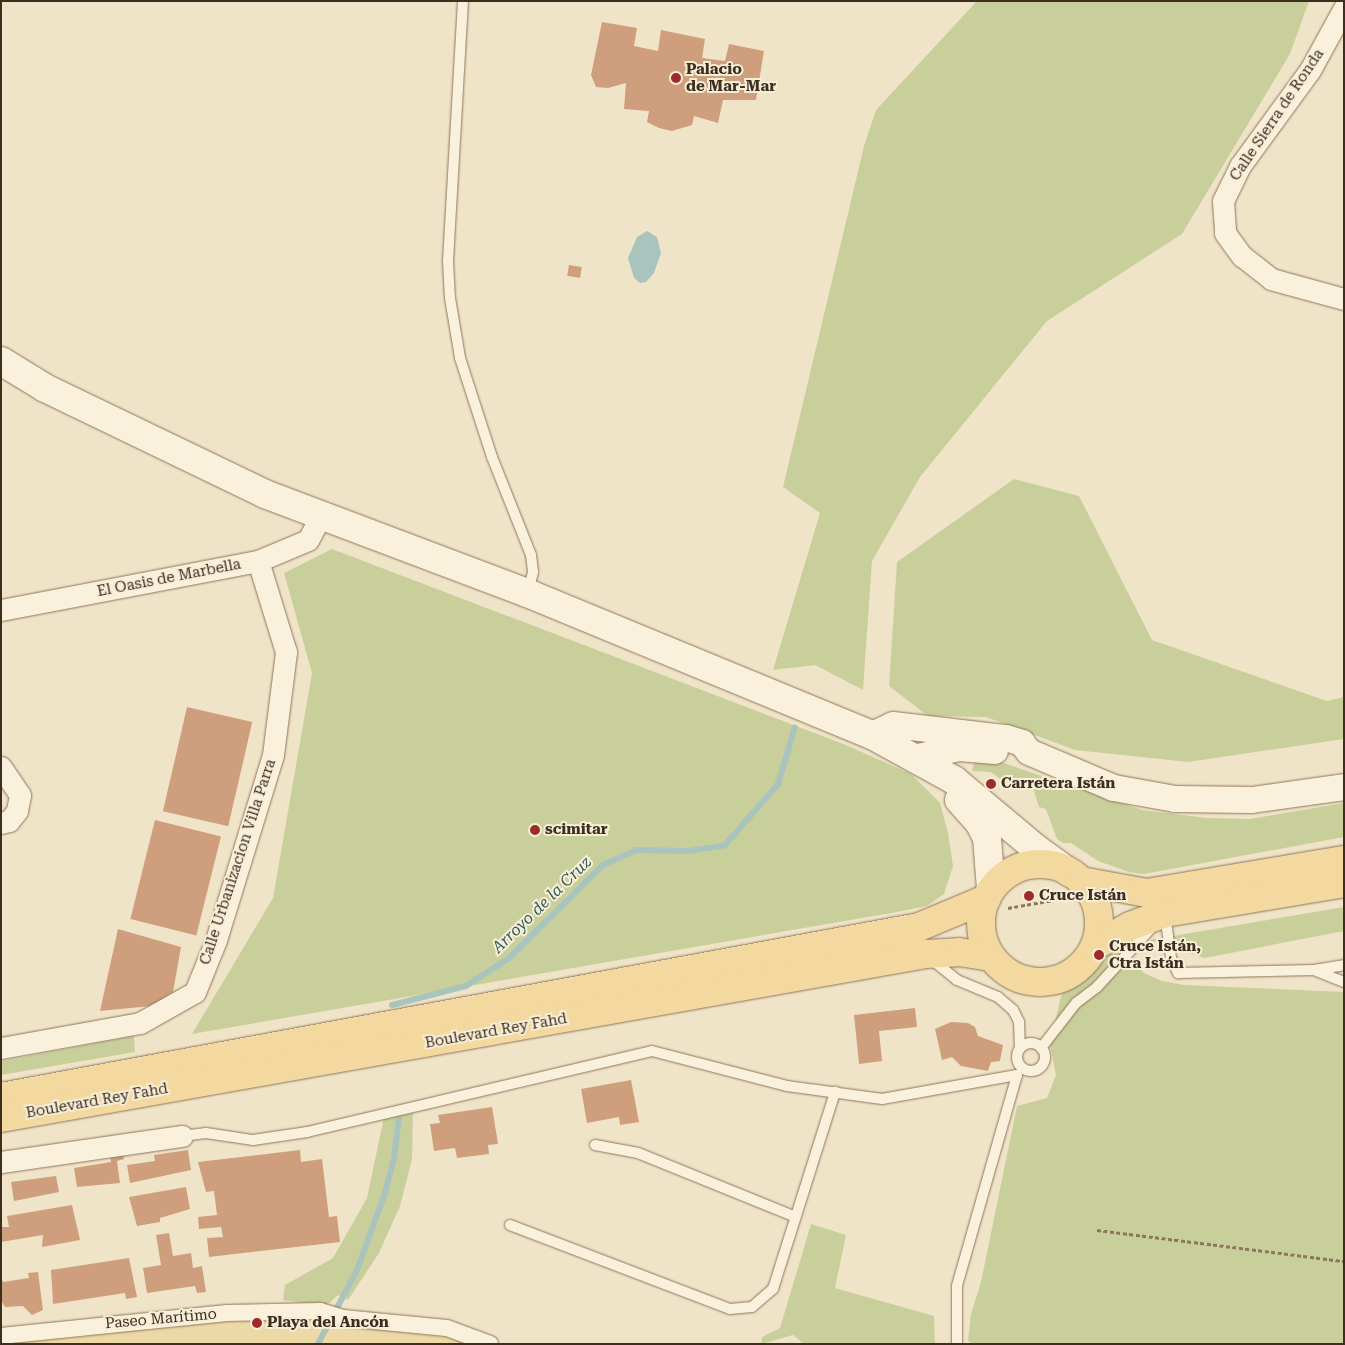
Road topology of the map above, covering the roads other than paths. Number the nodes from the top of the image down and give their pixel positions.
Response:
1 (463, 1) edge
2 (1344, 8) edge
3 (1344, 299) edge
4 (1, 361) edge
5 (321, 516) junction
6 (258, 561) junction
7 (528, 593) junction
8 (1, 610) edge
9 (943, 729) junction
10 (872, 735) junction
11 (964, 748) junction
12 (1030, 752) junction
13 (1, 767) edge
14 (934, 769) junction
15 (1344, 787) edge
16 (1, 822) edge
17 (1344, 860) edge
18 (1076, 877) junction
19 (1344, 883) edge
20 (988, 894) junction
21 (1165, 913) junction
22 (1095, 946) junction
23 (925, 954) junction
24 (991, 958) junction
25 (1344, 964) edge
26 (1314, 970) junction
27 (1344, 982) edge
28 (1, 1048) edge
29 (1020, 1048) junction
30 (1041, 1048) junction
31 (835, 1092) junction
32 (1, 1097) edge
33 (1, 1118) edge
34 (182, 1136) joint
35 (596, 1145) dead end
36 (1, 1162) edge
37 (796, 1217) junction
38 (510, 1225) dead end
39 (1, 1336) edge
40 (490, 1344) edge
41 (957, 1344) edge

1 - 7 lane
2 - 3 street, Calle Sierra de Ronda
4 - 5 main road
5 - 6 street, El Oasis de Marbella
5 - 7 main road
6 - 8 street, El Oasis de Marbella
6 - 28 street, Calle Urbanizacion Villa Parra
7 - 10 main road
9 - 10 street
9 - 12 street
9 - 14 street
10 - 14 main road
11 - 12 street
11 - 14 street
11 - 14 street
12 - 15 street
13 - 16 street
14 - 18 main road
14 - 20 main road
17 - 18 main road
18 - 20 main road
18 - 22 main road
19 - 21 main road
20 - 24 main road
20 - 32 main road, Boulevard Rey Fahd
21 - 22 main road
21 - 26 lane
21 - 30 lane
22 - 24 main road
23 - 24 main road, Boulevard Rey Fahd
23 - 29 lane
23 - 33 main road, Boulevard Rey Fahd
25 - 26 lane
26 - 27 lane
29 - 30 lane
29 - 30 lane
31 - 34 lane
31 - 37 lane
31 - 41 lane
34 - 36 street
35 - 37 lane
37 - 38 lane
39 - 40 street, Paseo Marítimo

